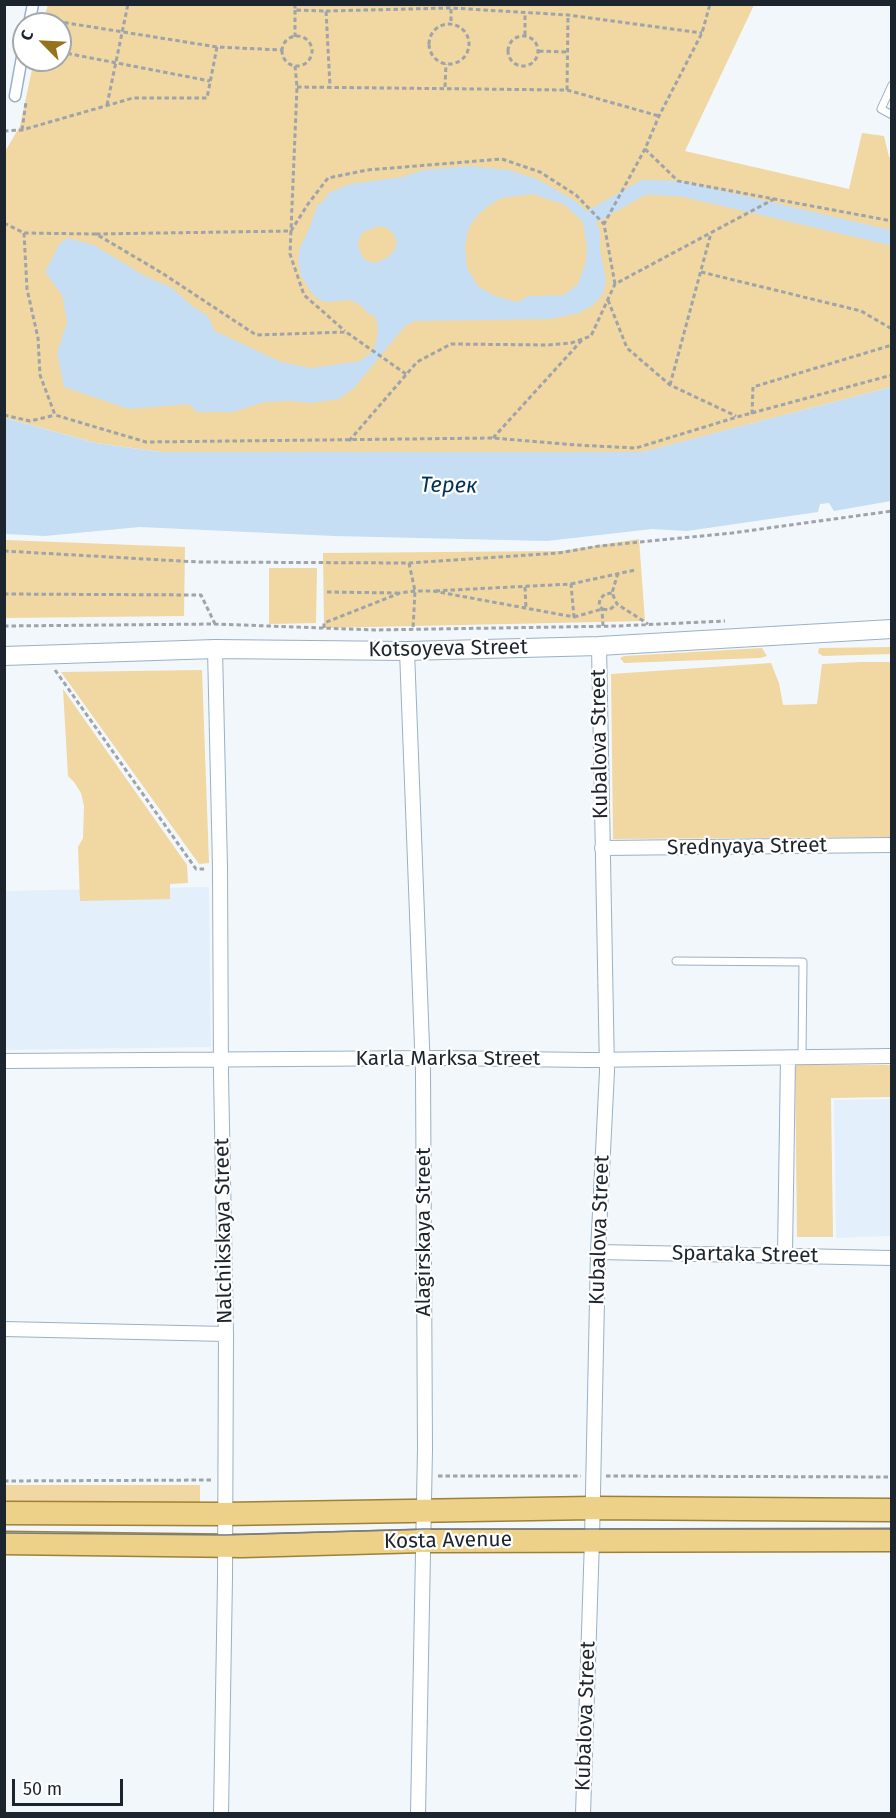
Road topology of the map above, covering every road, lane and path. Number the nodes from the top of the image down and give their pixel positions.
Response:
1 (128, 4) edge
2 (295, 4) edge
3 (710, 4) edge
4 (451, 8) junction
5 (295, 10) junction
6 (326, 11) junction
7 (525, 13) junction
8 (568, 15) junction
9 (72, 24) edge
10 (451, 25) junction
11 (122, 32) junction
12 (702, 33) junction
13 (525, 35) junction
14 (295, 37) junction
15 (217, 47) junction
16 (282, 50) junction
17 (539, 51) junction
18 (567, 52) junction
19 (72, 54) edge
20 (116, 63) junction
21 (446, 64) junction
22 (295, 66) junction
23 (19, 72) edge
24 (210, 81) junction
25 (891, 85) edge
26 (330, 86) junction
27 (297, 87) junction
28 (445, 87) junction
29 (567, 90) junction
30 (15, 96) dead end
31 (107, 105) junction
32 (891, 115) edge
33 (660, 116) junction
34 (4, 131) edge
35 (645, 149) junction
36 (774, 199) junction
37 (891, 221) edge
38 (4, 223) edge
39 (604, 224) junction
40 (291, 231) junction
41 (24, 233) junction
42 (711, 233) junction
43 (96, 234) junction
44 (701, 272) junction
45 (615, 284) junction
46 (608, 300) junction
47 (891, 329) edge
48 (346, 332) junction
49 (583, 339) junction
50 (891, 345) edge
51 (406, 374) junction
52 (891, 375) edge
53 (670, 385) junction
54 (4, 414) edge
55 (752, 414) junction
56 (56, 415) junction
57 (737, 417) junction
58 (492, 438) junction
59 (349, 441) junction
60 (891, 511) edge
61 (4, 551) edge
62 (409, 563) junction
63 (635, 570) dead end
64 (618, 573) junction
65 (571, 584) junction
66 (525, 587) junction
67 (415, 591) junction
68 (433, 591) junction
69 (327, 592) dead end
70 (400, 593) junction
71 (612, 593) junction
72 (4, 594) edge
73 (617, 604) junction
74 (526, 608) junction
75 (602, 609) junction
76 (574, 617) junction
77 (730, 621) dead end
78 (215, 624) junction
79 (649, 624) junction
80 (4, 626) edge
81 (603, 626) junction
82 (324, 628) junction
83 (891, 628) edge
84 (413, 630) junction
85 (599, 646) junction
86 (215, 649) junction
87 (407, 651) junction
88 (43, 654) junction
89 (4, 656) edge
90 (891, 845) edge
91 (602, 848) junction
92 (220, 868) junction
93 (676, 961) dead end
94 (891, 1056) edge
95 (802, 1057) junction
96 (788, 1058) junction
97 (422, 1059) junction
98 (606, 1059) junction
99 (221, 1060) junction
100 (4, 1061) edge
101 (598, 1252) junction
102 (785, 1254) junction
103 (891, 1258) edge
104 (4, 1329) edge
105 (226, 1334) junction
106 (593, 1475) junction
107 (433, 1476) dead end
108 (891, 1477) edge
109 (212, 1480) dead end
110 (4, 1481) edge
111 (592, 1508) junction
112 (424, 1510) junction
113 (891, 1510) edge
114 (4, 1513) edge
115 (225, 1514) junction
116 (592, 1540) junction
117 (891, 1540) edge
118 (424, 1541) junction
119 (4, 1543) edge
120 (225, 1546) junction
121 (221, 1814) edge
122 (418, 1814) edge
123 (584, 1814) edge

1 - 11 path
2 - 5 path
3 - 12 path
4 - 6 path
4 - 7 path
4 - 10 path
5 - 6 path
5 - 14 path
6 - 26 path
7 - 8 path
7 - 13 path
8 - 12 path
8 - 18 path
9 - 11 path
10 - 21 path
10 - 21 path
11 - 15 path
11 - 20 path
12 - 33 path
13 - 17 path
13 - 17 path
14 - 16 path
14 - 22 path
15 - 16 path
15 - 24 path
16 - 22 path
17 - 18 path
18 - 29 path
19 - 20 path
20 - 24 path
20 - 31 path
21 - 28 path
22 - 27 path
23 - 30 street
24 - 31 path
25 - 32 lane
26 - 27 path
26 - 28 path
27 - 40 path
28 - 29 path
29 - 33 path
31 - 34 path
33 - 35 path
35 - 36 path
35 - 39 path
36 - 37 path
36 - 42 path
38 - 41 path
39 - 40 path
39 - 45 path
40 - 43 path
40 - 48 path
41 - 43 path
41 - 56 path
42 - 44 path
42 - 45 path
43 - 48 path
44 - 47 path
44 - 53 path
45 - 46 path
46 - 49 path
46 - 53 path
48 - 51 path
49 - 51 path
49 - 58 path
50 - 55 path
51 - 59 path
52 - 55 path
53 - 57 path
54 - 56 path
55 - 57 path
56 - 59 path
57 - 58 path
58 - 59 path
60 - 62 path
61 - 62 path
62 - 67 path
63 - 64 path
64 - 65 path
64 - 71 path
65 - 66 path
65 - 76 path
66 - 68 path
66 - 74 path
67 - 68 path
67 - 70 path
67 - 84 path
68 - 74 path
69 - 70 path
70 - 82 path
71 - 73 path
71 - 75 path
72 - 78 path
73 - 75 path
73 - 79 path
74 - 76 path
75 - 76 path
75 - 81 path
77 - 79 path
78 - 80 path
78 - 82 path
79 - 81 path
81 - 84 path
82 - 84 path
83 - 85 street, Kotsoyeva Street
85 - 87 street, Kotsoyeva Street
85 - 91 street, Kubalova Street
86 - 87 street, Kotsoyeva Street
86 - 88 street, Kotsoyeva Street
86 - 92 street, Nalchikskaya Street
87 - 97 street, Alagirskaya Street
88 - 89 street, Kotsoyeva Street
88 - 92 path
90 - 91 street, Srednyaya Street
91 - 98 street, Kubalova Street
92 - 99 street, Nalchikskaya Street
93 - 95 lane
94 - 95 street, Karla Marksa Street
95 - 96 street, Karla Marksa Street
96 - 98 street, Karla Marksa Street
96 - 102 street
97 - 98 street, Karla Marksa Street
97 - 99 street, Karla Marksa Street
97 - 112 street, Alagirskaya Street
98 - 101 street, Kubalova Street
99 - 100 street, Karla Marksa Street
99 - 105 street, Nalchikskaya Street
101 - 102 street, Spartaka Street
101 - 106 street, Kubalova Street
102 - 103 street, Spartaka Street
104 - 105 street
105 - 115 street, Nalchikskaya Street
106 - 107 path
106 - 108 path
106 - 111 street, Kubalova Street
109 - 110 path
111 - 112 main road, Kosta Avenue
111 - 113 main road, Kosta Avenue
111 - 116 street, Kubalova Street
112 - 115 main road, Kosta Avenue
112 - 118 street, Alagirskaya Street
114 - 115 main road, Kosta Avenue
115 - 120 street, Nalchikskaya Street
116 - 117 main road, Kosta Avenue
116 - 118 main road, Kosta Avenue
116 - 123 street, Kubalova Street
118 - 120 main road, Kosta Avenue
118 - 122 street, Alagirskaya Street
119 - 120 main road, Kosta Avenue
120 - 121 street, Nalchikskaya Street

